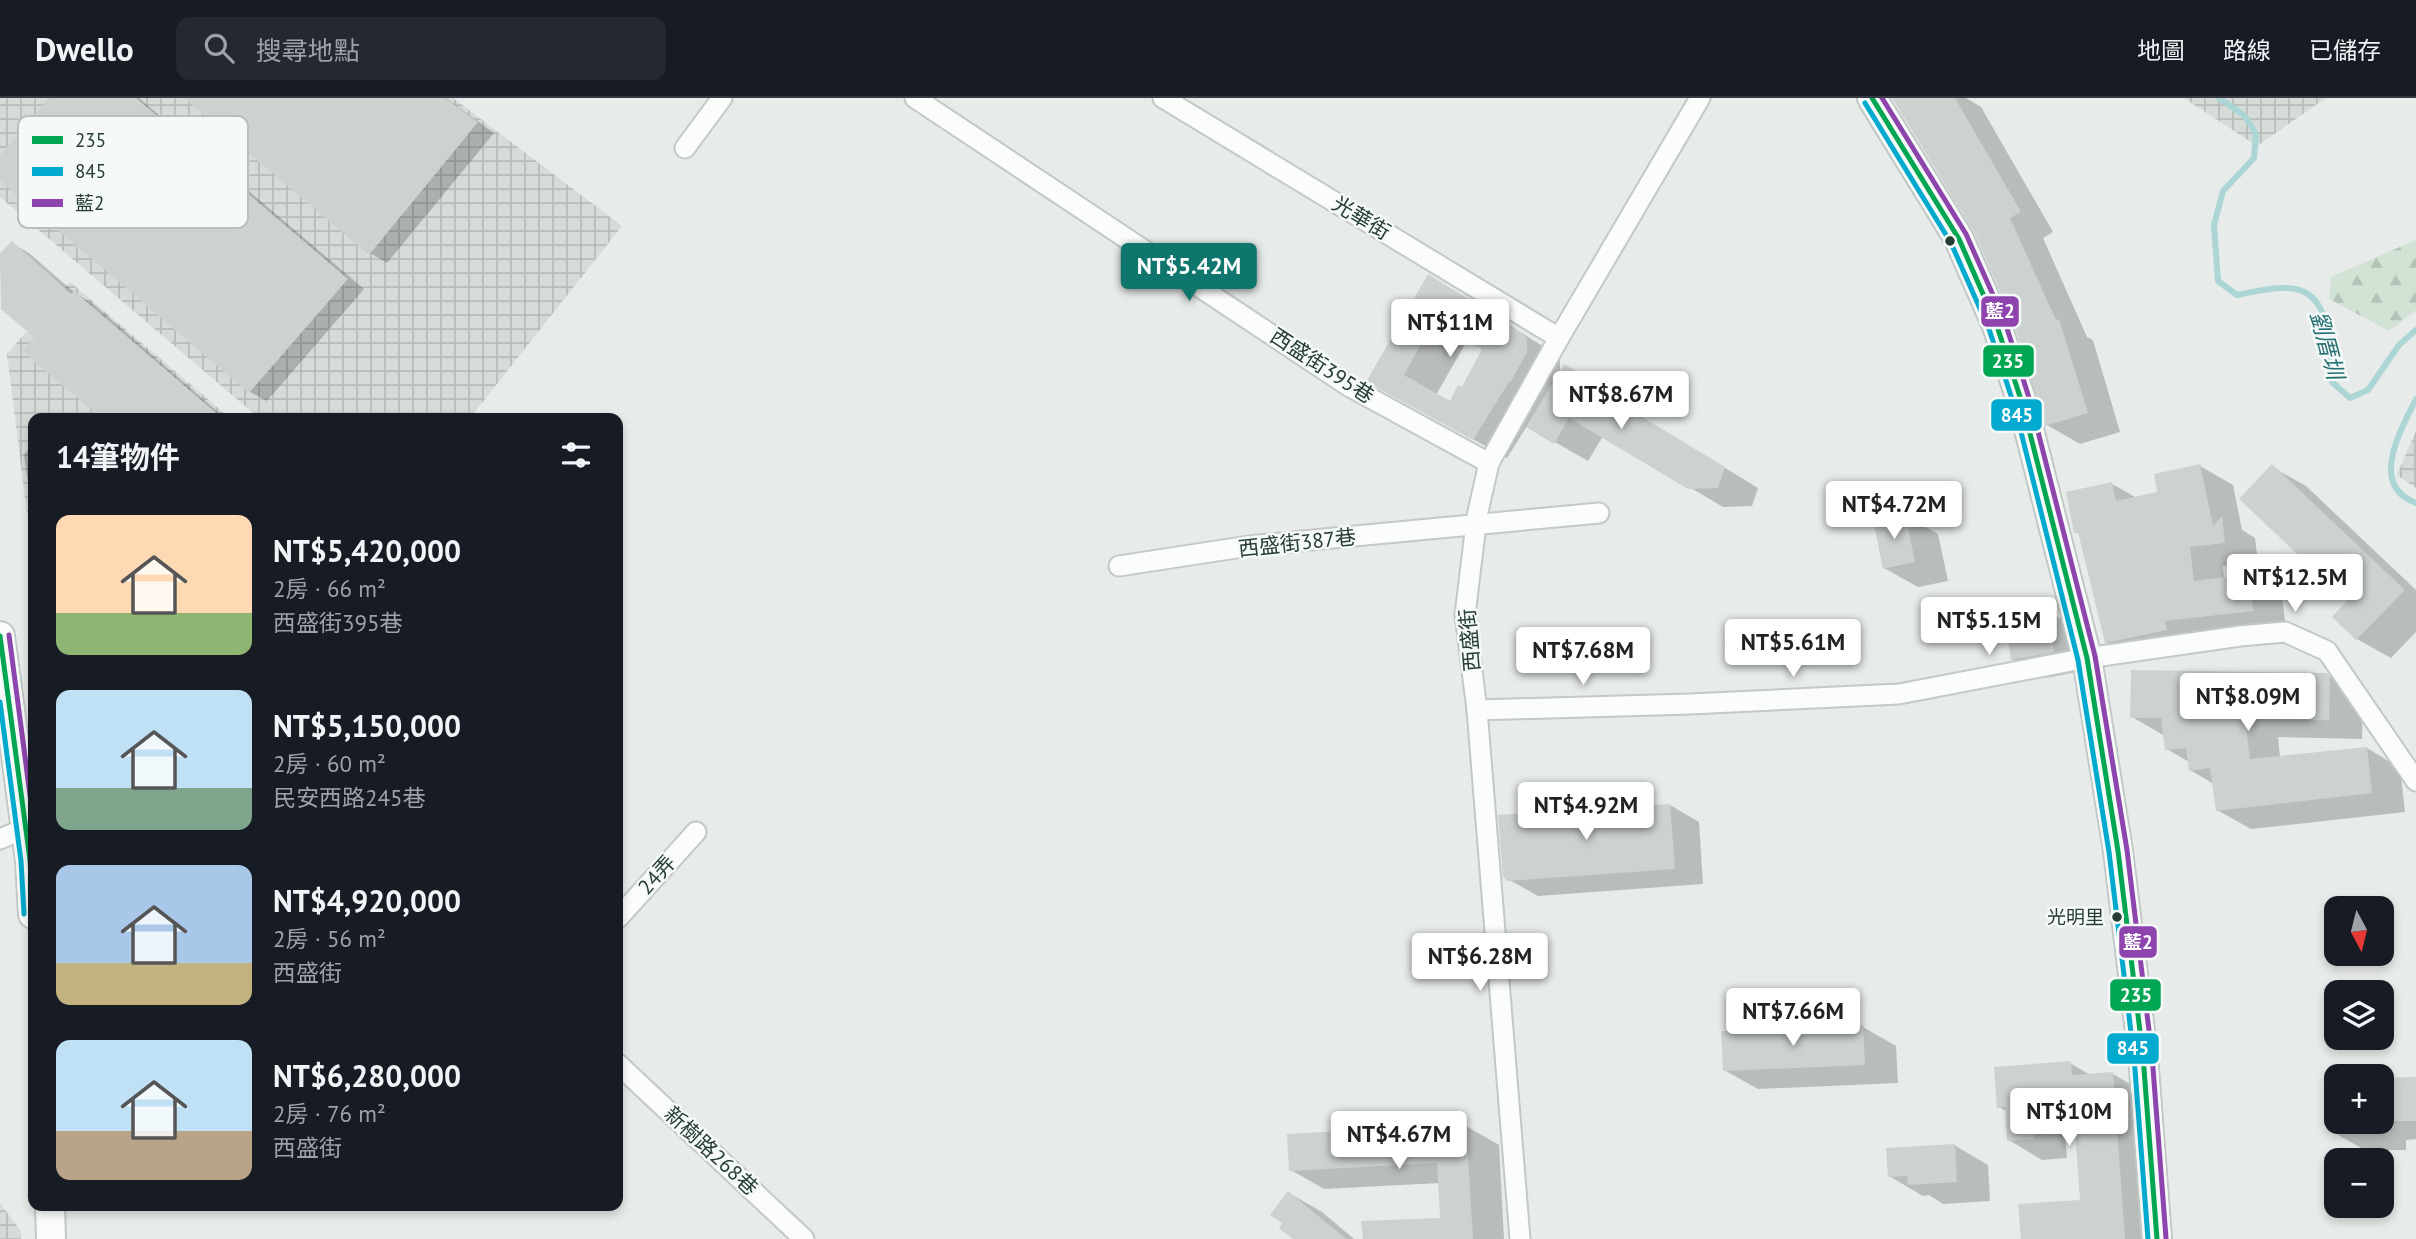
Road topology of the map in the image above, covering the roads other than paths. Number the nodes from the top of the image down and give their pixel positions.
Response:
1 (722, 98) edge
2 (915, 98) edge
3 (1163, 98) edge
4 (1700, 98) edge
5 (1872, 98) edge
6 (685, 148) dead end
7 (1559, 338) junction
8 (1489, 463) junction
9 (1600, 513) dead end
10 (1476, 526) junction
11 (1119, 566) dead end
12 (0, 636) edge
13 (2087, 658) junction
14 (1477, 710) junction
15 (2416, 781) edge
16 (28, 813) edge
17 (28, 827) edge
18 (696, 832) dead end
19 (0, 839) edge
20 (623, 912) edge
21 (623, 1068) edge
22 (50, 1211) edge
23 (51, 1239) edge
24 (804, 1239) edge
25 (1520, 1239) edge
26 (2157, 1239) edge

1 - 6 street
2 - 8 street, 西盛街395巷
3 - 7 street, 光華街
4 - 7 street, 西盛街
5 - 13 street
7 - 8 street, 西盛街
8 - 10 street, 西盛街
9 - 10 street, 西盛街387巷
10 - 11 street, 西盛街387巷
10 - 14 street, 西盛街
12 - 16 street
13 - 14 street
13 - 15 street
13 - 26 street
14 - 25 street, 西盛街
17 - 19 street
18 - 20 street, 24弄
21 - 24 street, 新樹路268巷
22 - 23 street

